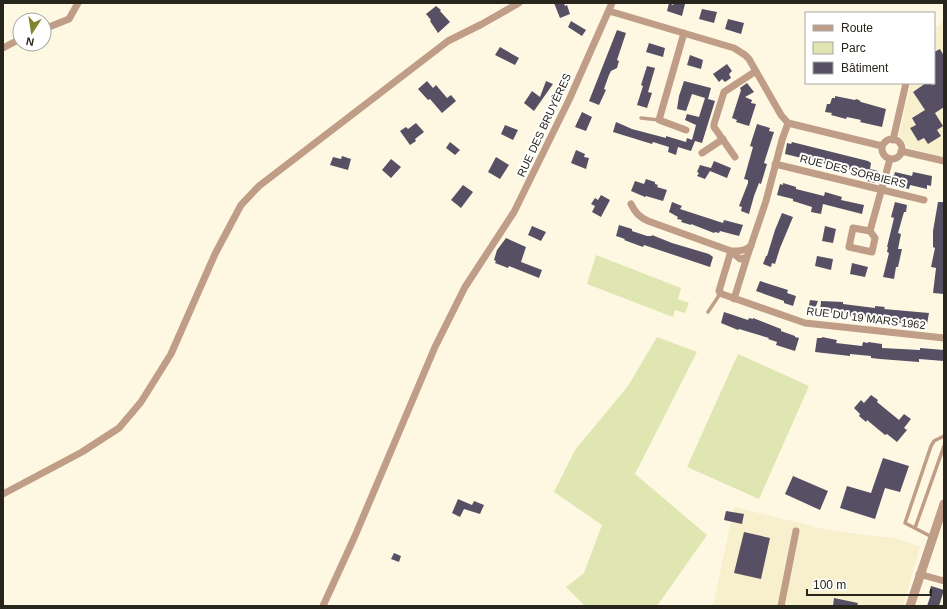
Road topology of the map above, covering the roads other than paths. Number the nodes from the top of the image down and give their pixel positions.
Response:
1 (78, 3) edge
2 (519, 3) edge
3 (612, 3) edge
4 (609, 11) junction
5 (52, 26) edge
6 (684, 33) junction
7 (12, 43) edge
8 (3, 48) edge
9 (756, 71) junction
10 (906, 84) edge
11 (641, 118) dead end
12 (659, 120) junction
13 (788, 123) junction
14 (686, 130) dead end
15 (723, 139) junction
16 (893, 140) junction
17 (882, 146) junction
18 (901, 151) junction
19 (702, 153) dead end
20 (735, 158) dead end
21 (890, 159) junction
22 (944, 161) edge
23 (775, 164) junction
24 (881, 190) junction
25 (924, 200) dead end
26 (631, 204) dead end
27 (870, 232) dead end
28 (751, 246) junction
29 (731, 251) junction
30 (747, 257) junction
31 (719, 290) junction
32 (734, 299) junction
33 (708, 312) dead end
34 (944, 338) edge
35 (944, 436) edge
36 (944, 446) edge
37 (3, 494) edge
38 (944, 504) edge
39 (915, 528) junction
40 (796, 531) dead end
41 (933, 537) junction
42 (920, 574) junction
43 (944, 581) edge
44 (323, 606) edge
45 (781, 606) edge
46 (910, 606) edge

1 - 5 street
2 - 37 street
3 - 4 street, RUE DES BRUYÈRES
4 - 6 street
4 - 44 street, RUE DES BRUYÈRES
6 - 9 street
6 - 12 street
7 - 8 street
9 - 13 street
9 - 15 street
10 - 16 street
11 - 12 lane
12 - 14 street
13 - 17 street
13 - 23 street
15 - 19 street
15 - 20 street
16 - 17 street
16 - 18 street
17 - 21 street
18 - 21 street
18 - 22 street
21 - 24 street
23 - 24 street, RUE DES SORBIERS
23 - 28 street
24 - 25 street, RUE DES SORBIERS
24 - 27 street
26 - 29 street
28 - 29 street
28 - 30 street
29 - 30 street
29 - 31 street
30 - 32 street
31 - 32 street, RUE DU 19 MARS 1962
31 - 33 lane
32 - 34 street, RUE DU 19 MARS 1962
35 - 39 lane
36 - 39 lane
38 - 41 street
39 - 41 lane
40 - 45 street
41 - 42 street
42 - 43 street
42 - 46 street

